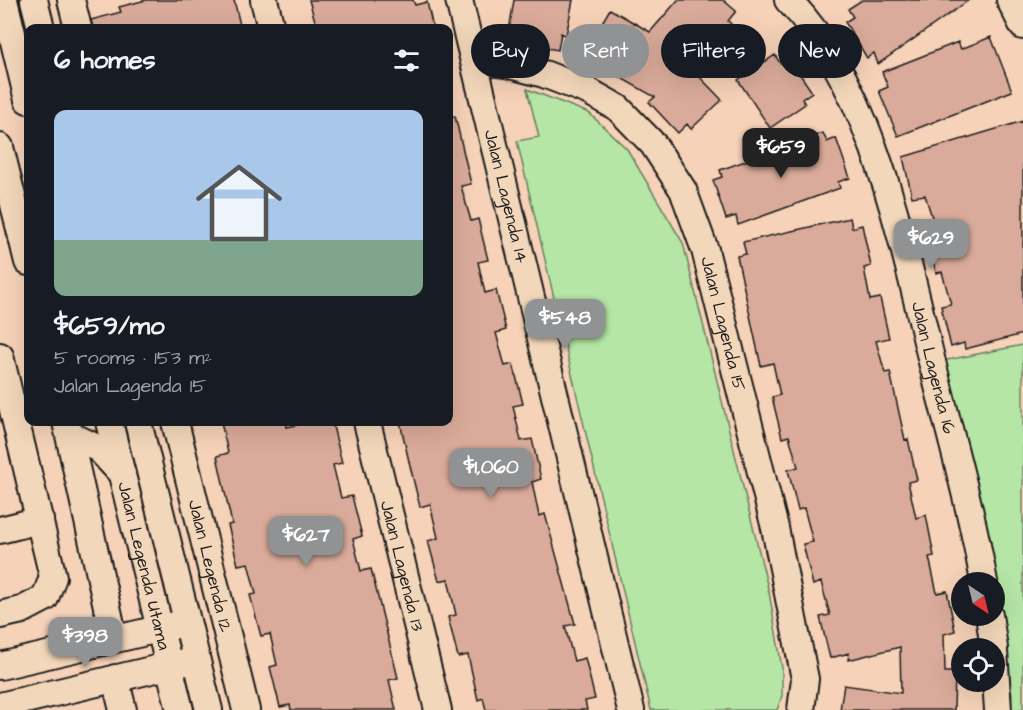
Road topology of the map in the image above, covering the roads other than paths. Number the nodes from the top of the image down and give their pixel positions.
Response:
1 (3, 0) edge
2 (34, 0) edge
3 (71, 0) edge
4 (264, 0) edge
5 (459, 0) edge
6 (788, 0) edge
7 (1010, 0) edge
8 (40, 24) edge
9 (77, 24) edge
10 (270, 24) edge
11 (1023, 27) edge
12 (471, 48) edge
13 (550, 76) edge
14 (478, 78) edge
15 (24, 84) edge
16 (0, 147) edge
17 (6, 196) edge
18 (24, 250) edge
19 (0, 356) edge
20 (110, 426) edge
21 (139, 426) edge
22 (176, 426) edge
23 (368, 426) edge
24 (68, 428) edge
25 (122, 474) junction
26 (40, 520) junction
27 (0, 530) edge
28 (982, 572) edge
29 (0, 615) edge
30 (188, 622) junction
31 (160, 628) junction
32 (114, 638) junction
33 (197, 659) junction
34 (169, 665) junction
35 (0, 666) edge
36 (115, 678) junction
37 (997, 692) edge
38 (15, 705) edge
39 (123, 710) edge
40 (180, 710) edge
41 (209, 710) edge
42 (246, 710) edge
43 (438, 710) edge
44 (631, 710) edge
45 (801, 710) edge
46 (998, 710) edge

1 - 15 street
2 - 8 street
3 - 9 street
4 - 10 street
5 - 12 street, Jalan Lagenda 14
6 - 28 street, Jalan Lagenda 16
7 - 11 street
13 - 45 street, Jalan Lagenda 15
14 - 44 street, Jalan Lagenda 14
16 - 17 street
17 - 18 street
19 - 26 street
20 - 25 street, Jalan Legenda Utama
21 - 30 street, Jalan Legenda Utama
22 - 42 street, Jalan Legenda 12
23 - 43 street, Jalan Lagenda 13
24 - 25 street
24 - 32 street
25 - 31 street, Jalan Legenda Utama
26 - 27 street
26 - 29 street
30 - 31 street
30 - 33 street, Jalan Legenda Utama
31 - 32 street
31 - 34 street, Jalan Legenda Utama
32 - 35 street
33 - 34 street
33 - 41 street, Jalan Legenda Utama
34 - 36 street
34 - 40 street, Jalan Legenda Utama
36 - 38 street
36 - 39 street
37 - 46 street

